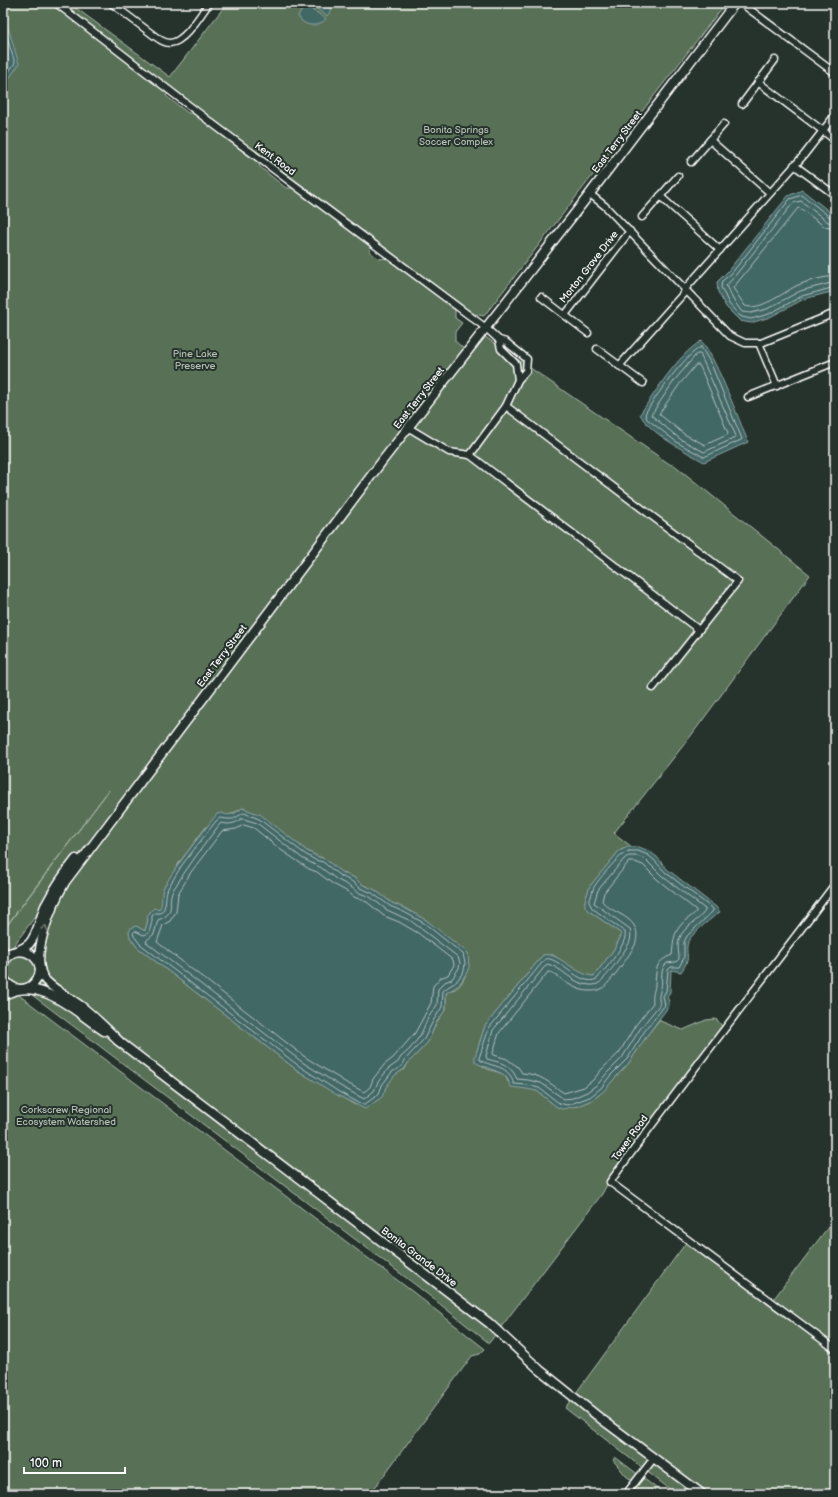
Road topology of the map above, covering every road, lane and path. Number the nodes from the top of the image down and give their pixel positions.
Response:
1 (56, 3) edge
2 (111, 3) edge
3 (209, 3) edge
4 (735, 3) edge
5 (741, 3) edge
6 (775, 60) dead end
7 (835, 73) edge
8 (758, 82) junction
9 (742, 104) dead end
10 (835, 114) edge
11 (724, 124) dead end
12 (823, 131) junction
13 (710, 140) junction
14 (835, 140) edge
15 (691, 162) dead end
16 (794, 165) junction
17 (678, 176) dead end
18 (770, 193) junction
19 (590, 194) junction
20 (835, 195) edge
21 (660, 196) junction
22 (642, 217) dead end
23 (630, 231) junction
24 (720, 250) junction
25 (685, 289) junction
26 (541, 297) dead end
27 (835, 313) edge
28 (565, 315) junction
29 (486, 328) junction
30 (588, 333) dead end
31 (500, 340) junction
32 (759, 343) junction
33 (597, 349) dead end
34 (835, 362) edge
35 (620, 366) junction
36 (527, 368) junction
37 (516, 370) junction
38 (518, 380) junction
39 (643, 383) dead end
40 (777, 386) junction
41 (748, 397) dead end
42 (506, 406) junction
43 (409, 428) junction
44 (470, 455) junction
45 (699, 630) junction
46 (653, 688) dead end
47 (121, 807) junction
48 (835, 884) edge
49 (15, 952) junction
50 (3, 954) edge
51 (3, 963) edge
52 (39, 966) junction
53 (3, 977) edge
54 (19, 989) junction
55 (3, 996) edge
56 (120, 1042) junction
57 (835, 1349) edge
58 (654, 1458) junction
59 (626, 1494) edge
60 (702, 1494) edge

1 - 29 street, Kent Road
2 - 3 street
4 - 19 street, East Terry Street
5 - 7 street
6 - 8 street
8 - 9 street
8 - 12 street
10 - 12 street
11 - 13 street
12 - 14 street
12 - 16 street
13 - 15 street
13 - 18 street
16 - 18 street
16 - 20 street
17 - 21 street
18 - 24 street
19 - 23 street, Morton Grove Drive
19 - 29 street, East Terry Street
21 - 22 street
21 - 24 street
23 - 25 street, Morton Grove Drive
23 - 28 street, Morton Grove Drive
24 - 25 street
25 - 32 street, Morton Grove Drive
25 - 35 street
26 - 28 street, Morton Grove Drive
27 - 32 street, Morton Grove Drive
28 - 30 street, Morton Grove Drive
29 - 31 street, Kent Road
29 - 43 street, East Terry Street
31 - 36 street
31 - 37 street
32 - 40 street
33 - 35 street
34 - 40 street
35 - 39 street
36 - 37 street
36 - 38 street
37 - 38 street
38 - 42 street
40 - 41 street
42 - 44 street
42 - 45 street
43 - 44 street
43 - 47 street, East Terry Street
44 - 45 street
45 - 46 street
47 - 49 street, East Terry Street
52 -> 47 street, East Terry Street
48 - 57 street, Tower Road
49 - 50 street
49 - 51 street, East Terry Street
49 - 52 street, Bonita Grande Drive
52 - 54 street, East Terry Street
52 - 56 street, Bonita Grande Drive
53 - 54 street
54 - 55 street
54 - 56 street, Bonita Grande Drive
56 - 58 street, Bonita Grande Drive
58 - 59 street
58 - 60 street, Bonita Grande Drive

